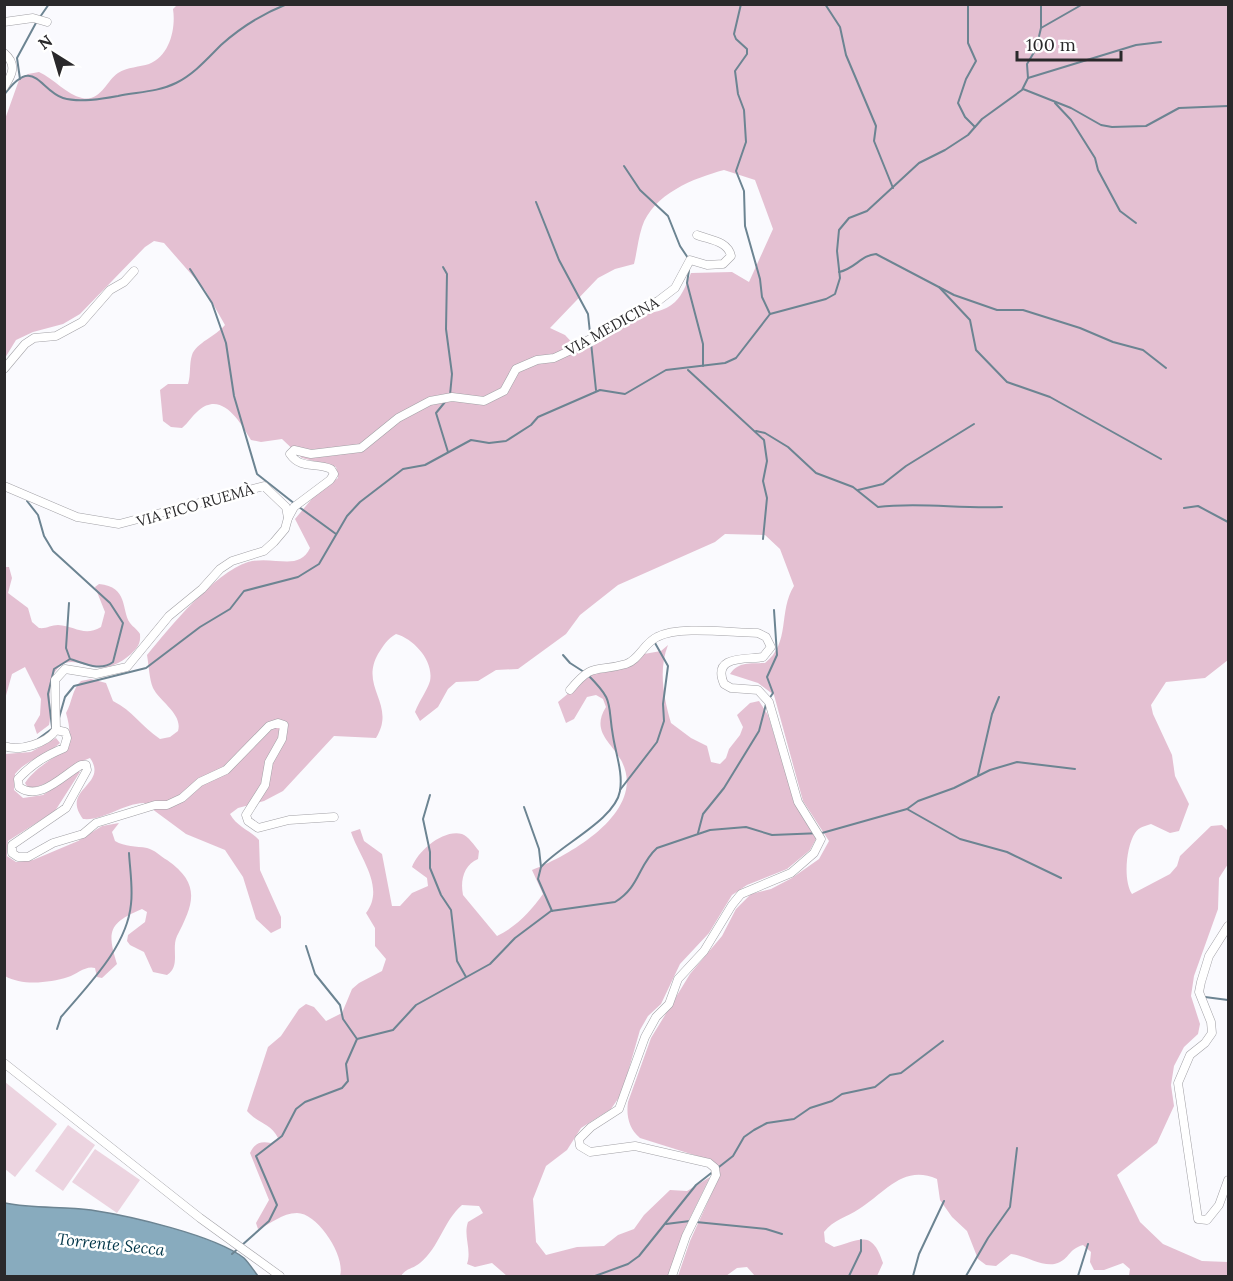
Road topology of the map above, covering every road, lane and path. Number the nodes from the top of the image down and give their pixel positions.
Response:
1 (4, 22) edge
2 (47, 22) dead end
3 (4, 53) edge
4 (4, 87) edge
5 (697, 235) dead end
6 (134, 272) dead end
7 (4, 369) edge
8 (4, 486) edge
9 (288, 518) junction
10 (570, 690) dead end
11 (56, 730) junction
12 (4, 746) edge
13 (334, 817) dead end
14 (1228, 926) edge
15 (4, 1063) edge
16 (1228, 1180) edge
17 (280, 1276) edge
18 (672, 1276) edge

1 - 2 street
3 - 4 street
5 - 9 street, VIA MEDICINA
6 - 7 street
8 - 9 street, VIA FICO RUEMÀ
9 - 11 street
10 - 18 street
11 - 12 street
11 - 13 street
14 - 16 street
15 - 17 street

